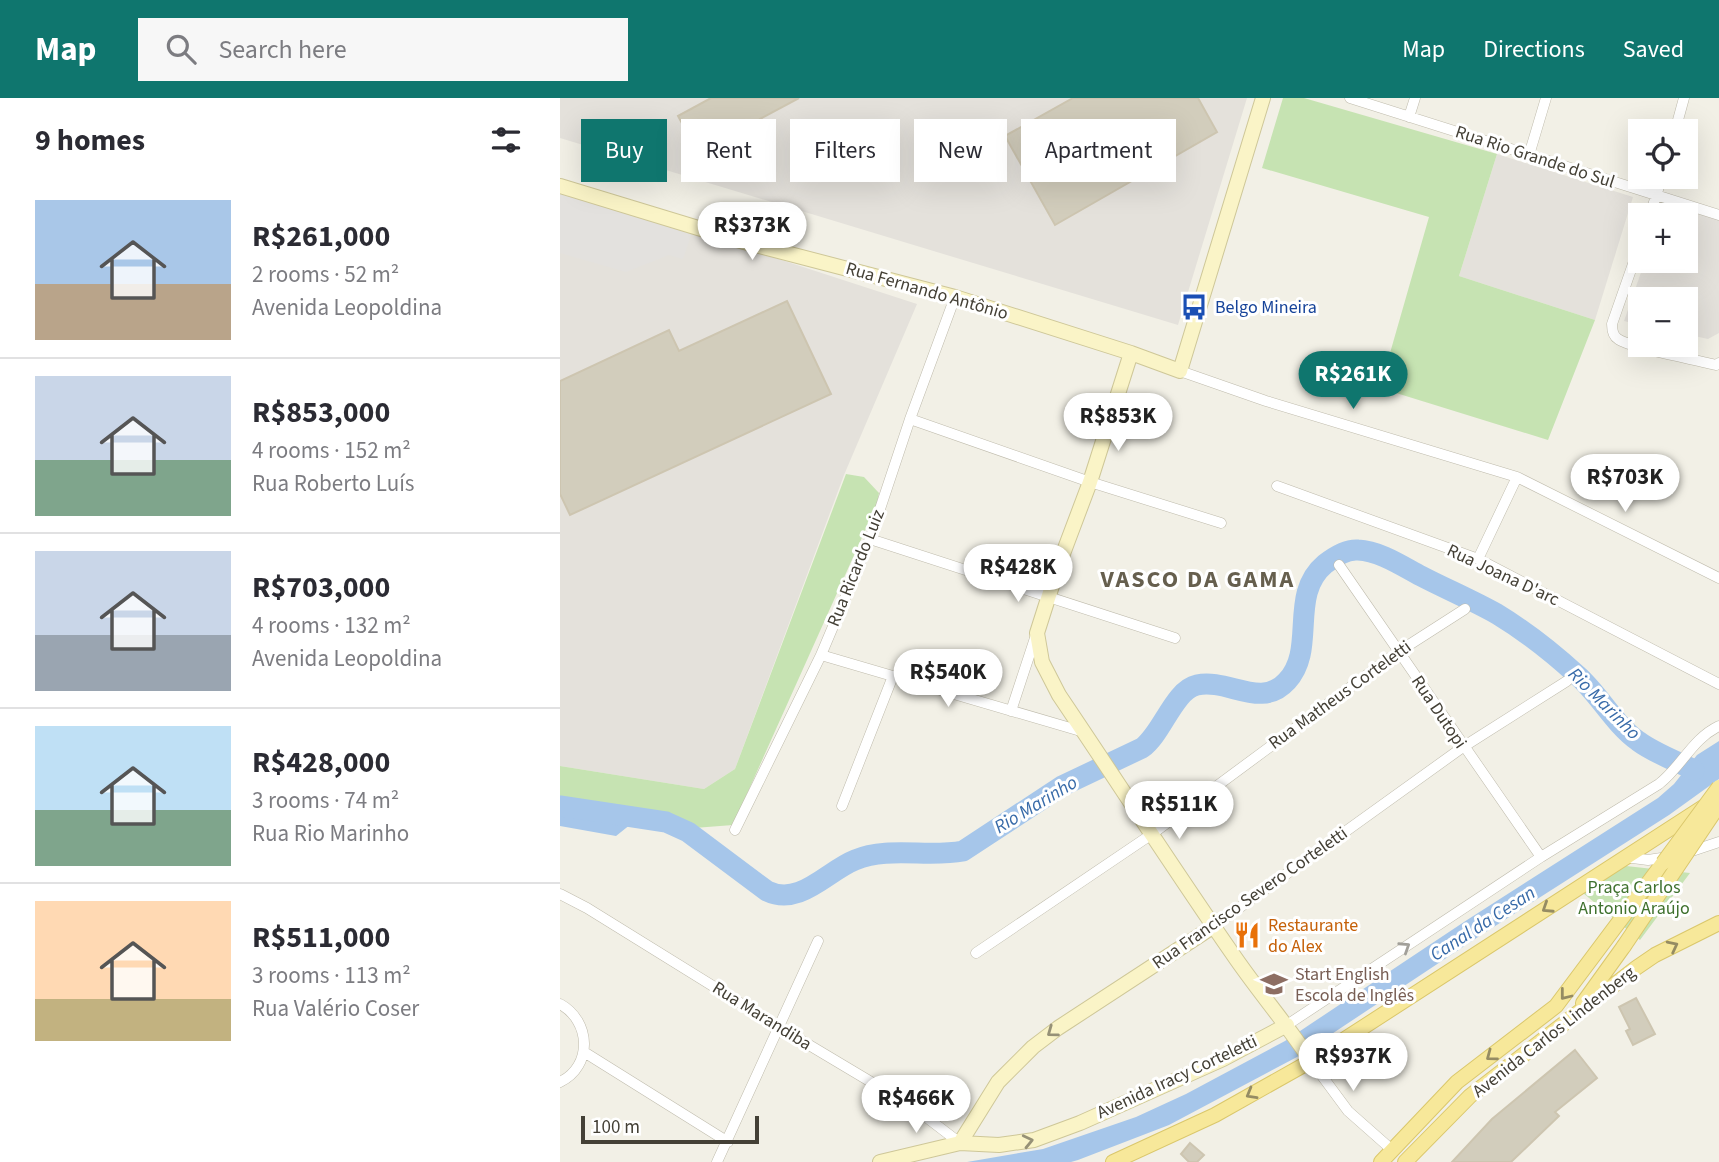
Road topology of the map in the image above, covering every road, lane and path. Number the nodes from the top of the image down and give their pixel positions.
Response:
1 (1264, 98) edge
2 (1350, 98) edge
3 (1415, 98) edge
4 (1546, 98) edge
5 (1684, 98) edge
6 (1409, 117) junction
7 (1678, 119) edge
8 (1529, 155) junction
9 (560, 186) edge
10 (1659, 189) edge
11 (1657, 196) junction
12 (1654, 203) edge
13 (1719, 215) edge
14 (1630, 273) edge
15 (955, 297) junction
16 (1131, 353) junction
17 (1719, 363) edge
18 (1180, 371) junction
19 (910, 419) junction
20 (1517, 477) junction
21 (1090, 482) junction
22 (1277, 486) dead end
23 (1222, 523) dead end
24 (870, 539) junction
25 (1478, 559) junction
26 (1339, 565) dead end
27 (1719, 578) edge
28 (1048, 597) junction
29 (1465, 609) dead end
30 (1037, 632) junction
31 (1175, 638) dead end
32 (1398, 652) junction
33 (821, 655) junction
34 (893, 676) junction
35 (1567, 681) dead end
36 (1719, 684) edge
37 (1011, 711) junction
38 (1719, 726) edge
39 (1084, 732) junction
40 (1462, 747) junction
41 (1719, 787) edge
42 (1719, 799) edge
43 (1719, 805) edge
44 (842, 806) dead end
45 (735, 830) dead end
46 (1152, 834) junction
47 (1719, 842) edge
48 (1541, 857) junction
49 (1625, 857) junction
50 (560, 894) edge
51 (1719, 923) edge
52 (1214, 926) junction
53 (818, 941) dead end
54 (976, 953) dead end
55 (560, 1004) edge
56 (779, 1027) junction
57 (1559, 1029) junction
58 (1290, 1030) junction
59 (584, 1052) junction
60 (1309, 1058) junction
61 (560, 1082) edge
62 (973, 1122) junction
63 (728, 1142) junction
64 (960, 1143) junction
65 (987, 1145) junction
66 (1391, 1149) junction
67 (717, 1162) edge
68 (880, 1162) edge
69 (1113, 1162) edge
70 (1381, 1162) edge
71 (1405, 1162) edge

1 - 18 street
2 - 6 street, Rua Rio Grande do Sul
3 - 6 street
4 - 8 street
5 - 7 street
6 - 8 street, Rua Rio Grande do Sul
8 - 11 street, Rua Rio Grande do Sul
9 - 15 street, Rua Fernando Antônio
10 - 11 street
11 - 12 street
11 - 13 street, Rua Rio Grande do Sul
14 - 17 street
15 - 16 street, Rua Fernando Antônio
15 - 19 street, Rua Ricardo Luiz
16 - 18 street, Rua Fernando Antônio
16 - 21 street
18 - 20 street
19 - 21 street
19 - 24 street, Rua Ricardo Luiz
20 - 25 street
20 - 27 street
21 - 23 street
21 - 28 street
22 - 25 street, Rua Joana D'arc
24 - 28 street
24 - 33 street, Rua Ricardo Luiz
25 - 36 street, Rua Joana D'arc
26 - 32 street, Rua Dutopi
28 - 30 street
28 - 31 street
29 - 32 street, Rua Matheus Corteletti
30 - 37 street
30 - 39 street
32 - 40 street, Rua Dutopi
32 - 46 street, Rua Matheus Corteletti
33 - 34 street
33 - 45 street, Rua Ricardo Luiz
34 - 37 street
34 - 44 street
35 - 40 street, Rua Francisco Severo Corteletti
37 - 39 street
38 - 48 street, Avenida Iracy Corteletti
39 - 46 street
40 - 48 street, Rua Dutopi
40 - 52 street, Rua Francisco Severo Corteletti
41 -> 66 main road, Avenida Carlos Lindenberg, bridge
42 - 49 main road
43 - 57 main road, bridge
46 - 52 street
46 - 54 street, Rua Matheus Corteletti
47 - 49 street
58 -> 48 street, Avenida Iracy Corteletti
49 -> 60 main road
50 - 56 street, Rua Marandiba
57 -> 51 main road, Avenida Carlos Lindenberg
52 - 58 street
52 -> 62 street, Rua Francisco Severo Corteletti
53 - 56 street
55 - 59 street
56 - 63 street
56 - 64 street, Rua Marandiba
57 - 71 main road, Avenida Carlos Lindenberg
58 - 60 street
65 -> 58 street, Avenida Iracy Corteletti
59 - 61 street
59 - 63 street
60 - 66 street
60 -> 69 main road
62 - 64 street, Rua Francisco Severo Corteletti
62 - 65 street
63 - 67 street
64 - 65 street, Avenida Iracy Corteletti
64 - 68 street, Avenida Iracy Corteletti
66 - 70 main road, Avenida Carlos Lindenberg

